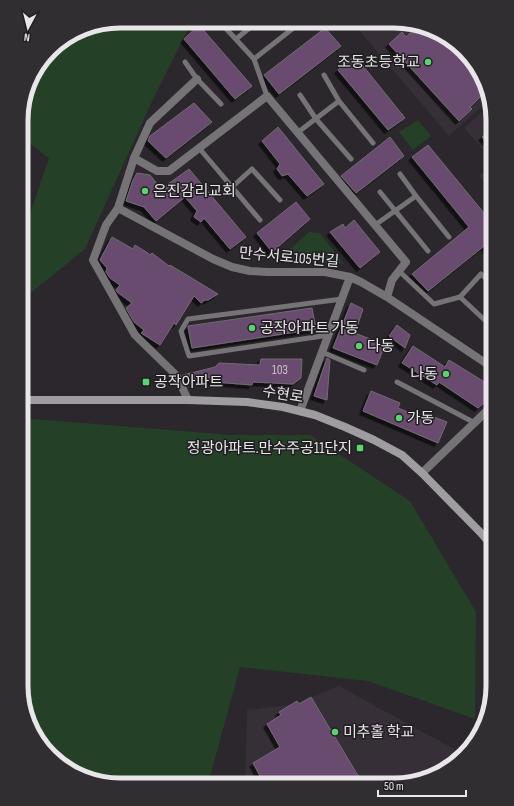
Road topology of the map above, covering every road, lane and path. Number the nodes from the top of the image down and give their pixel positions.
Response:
1 (226, 28) edge
2 (250, 28) edge
3 (293, 28) edge
4 (236, 39) junction
5 (254, 59) junction
6 (185, 62) dead end
7 (324, 75) dead end
8 (197, 79) junction
9 (300, 95) dead end
10 (267, 96) junction
11 (339, 101) junction
12 (221, 104) dead end
13 (316, 119) junction
14 (297, 133) junction
15 (373, 143) dead end
16 (199, 148) junction
17 (134, 158) junction
18 (351, 159) dead end
19 (400, 174) dead end
20 (232, 187) junction
21 (380, 192) dead end
22 (416, 196) junction
23 (280, 200) dead end
24 (118, 208) junction
25 (395, 211) junction
26 (260, 220) dead end
27 (375, 225) junction
28 (449, 237) dead end
29 (428, 251) dead end
30 (399, 271) junction
31 (350, 278) junction
32 (486, 279) edge
33 (387, 297) junction
34 (460, 297) junction
35 (342, 299) junction
36 (486, 321) edge
37 (328, 335) junction
38 (322, 352) junction
39 (486, 363) edge
40 (364, 370) dead end
41 (397, 382) dead end
42 (28, 400) edge
43 (188, 400) junction
44 (300, 411) junction
45 (486, 412) edge
46 (475, 423) junction
47 (422, 473) junction
48 (486, 539) edge

1 - 4 lane
2 - 4 lane
3 - 5 lane
4 - 5 lane
5 - 10 lane
6 - 8 lane
7 - 11 lane
8 - 12 lane
8 - 17 street
9 - 13 lane
10 - 14 street
10 - 16 street
11 - 13 lane
11 - 15 lane
13 - 14 lane
13 - 18 lane
14 - 27 street
16 - 17 street
16 - 20 lane
17 - 24 street
19 - 22 lane
20 - 23 lane
20 - 26 lane
21 - 25 lane
22 - 25 lane
22 - 28 lane
24 - 31 street, 만수서로105번길
24 - 43 street
25 - 27 lane
25 - 29 lane
27 - 30 street
30 - 33 street
30 - 34 lane
31 - 33 street, 만수서로105번길
31 - 35 street
32 - 34 lane
33 - 39 street, 만수서로105번길
34 - 36 lane
35 - 37 street
35 - 37 lane
37 - 38 street
38 - 40 lane
38 - 44 street
41 - 46 lane
42 - 43 street, 수현로
43 - 44 street, 수현로
44 - 47 street, 수현로
45 - 46 street
46 - 47 street
47 - 48 street, 수현로

